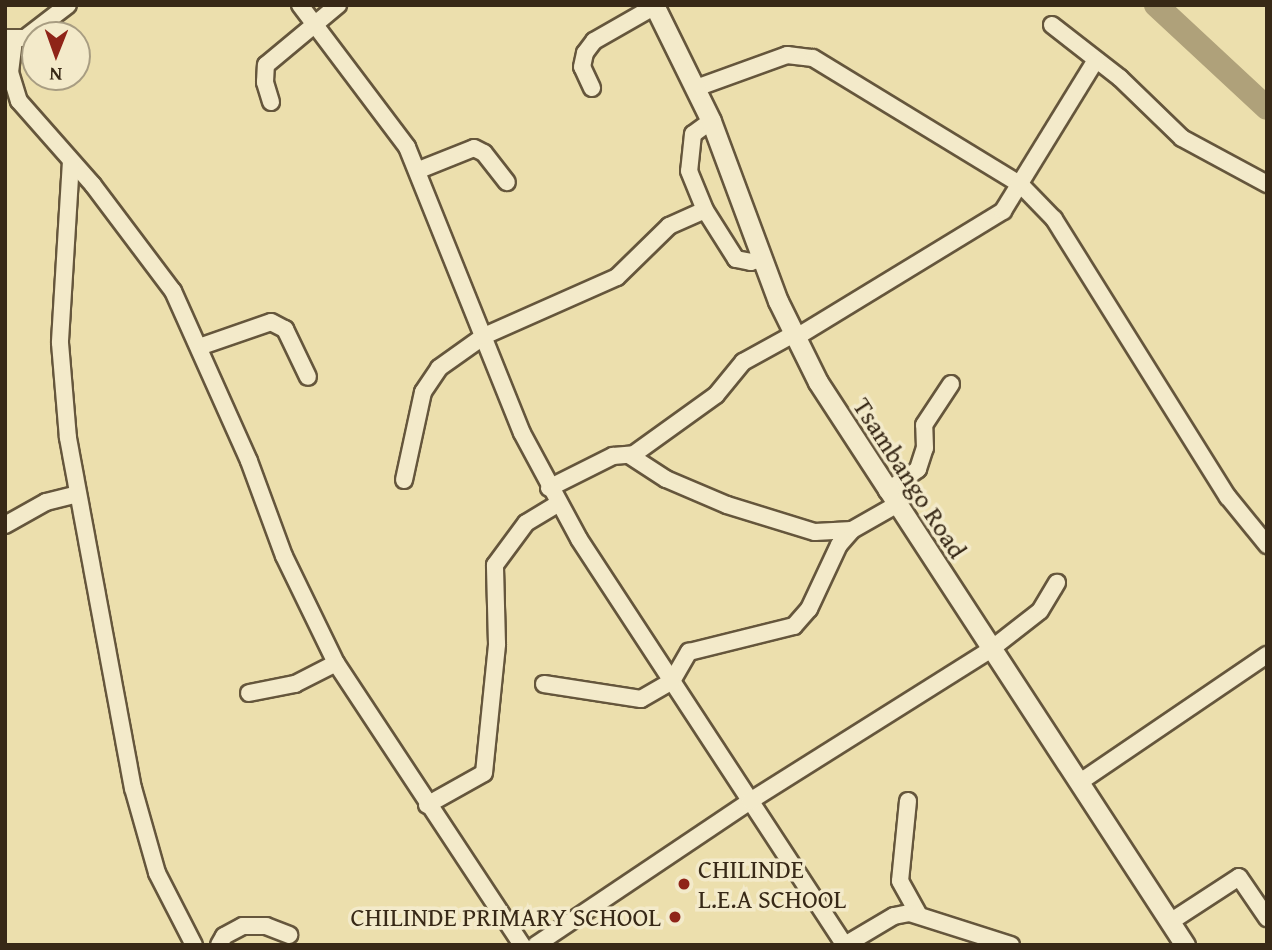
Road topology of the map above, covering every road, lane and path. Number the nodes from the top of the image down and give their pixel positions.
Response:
1 (68, 5) edge
2 (300, 5) edge
3 (338, 5) edge
4 (654, 6) edge
5 (314, 24) junction
6 (1052, 25) dead end
7 (10, 39) edge
8 (1096, 60) junction
9 (592, 88) dead end
10 (696, 88) junction
11 (271, 102) dead end
12 (711, 121) junction
13 (71, 160) junction
14 (419, 170) junction
15 (507, 182) dead end
16 (1267, 184) edge
17 (1021, 185) junction
18 (705, 211) junction
19 (762, 258) junction
20 (484, 336) junction
21 (794, 336) junction
22 (199, 348) junction
23 (308, 377) dead end
24 (951, 384) dead end
25 (629, 455) junction
26 (404, 480) dead end
27 (549, 488) junction
28 (78, 494) junction
29 (892, 498) junction
30 (558, 504) junction
31 (5, 525) edge
32 (852, 530) junction
33 (1267, 545) edge
34 (1057, 583) dead end
35 (990, 650) junction
36 (1267, 655) edge
37 (336, 663) junction
38 (672, 681) junction
39 (544, 684) dead end
40 (249, 693) dead end
41 (1080, 782) junction
42 (750, 801) junction
43 (908, 802) dead end
44 (427, 804) junction
45 (918, 914) junction
46 (1267, 918) edge
47 (1170, 922) junction
48 (289, 934) dead end
49 (1180, 943) edge
50 (194, 945) edge
51 (219, 945) edge
52 (522, 945) edge
53 (536, 945) edge
54 (845, 945) edge
55 (1011, 945) edge

1 - 7 street
2 - 5 street
3 - 5 street
4 - 9 street
4 - 10 street, Tsambango Road
5 - 11 street
5 - 14 street
6 - 8 street
7 - 13 street
8 - 16 street
8 - 17 street
10 - 12 street, Tsambango Road
10 - 17 street
12 - 18 street
12 - 19 street, Tsambango Road
13 - 22 street
13 - 28 street
14 - 15 street
14 - 20 street
17 - 21 street
17 - 33 street
18 - 19 street
18 - 20 street
19 - 21 street, Tsambango Road
20 - 26 street
20 - 27 street
21 - 25 street
21 - 29 street, Tsambango Road
22 - 23 street
22 - 37 street
24 - 29 street
25 - 27 street
25 - 32 street
27 - 30 street
28 - 31 street
28 - 50 street
29 - 32 street
29 - 35 street, Tsambango Road
30 - 38 street
30 - 44 street
32 - 38 street
34 - 35 street
35 - 41 street, Tsambango Road
35 - 42 street
36 - 41 street
37 - 40 street
37 - 44 street
38 - 39 street
38 - 42 street
41 - 47 street, Tsambango Road
42 - 53 street
42 - 54 street
43 - 45 street
44 - 52 street
45 - 54 street
45 - 55 street
46 - 47 street
47 - 49 street, Tsambango Road
48 - 51 street

